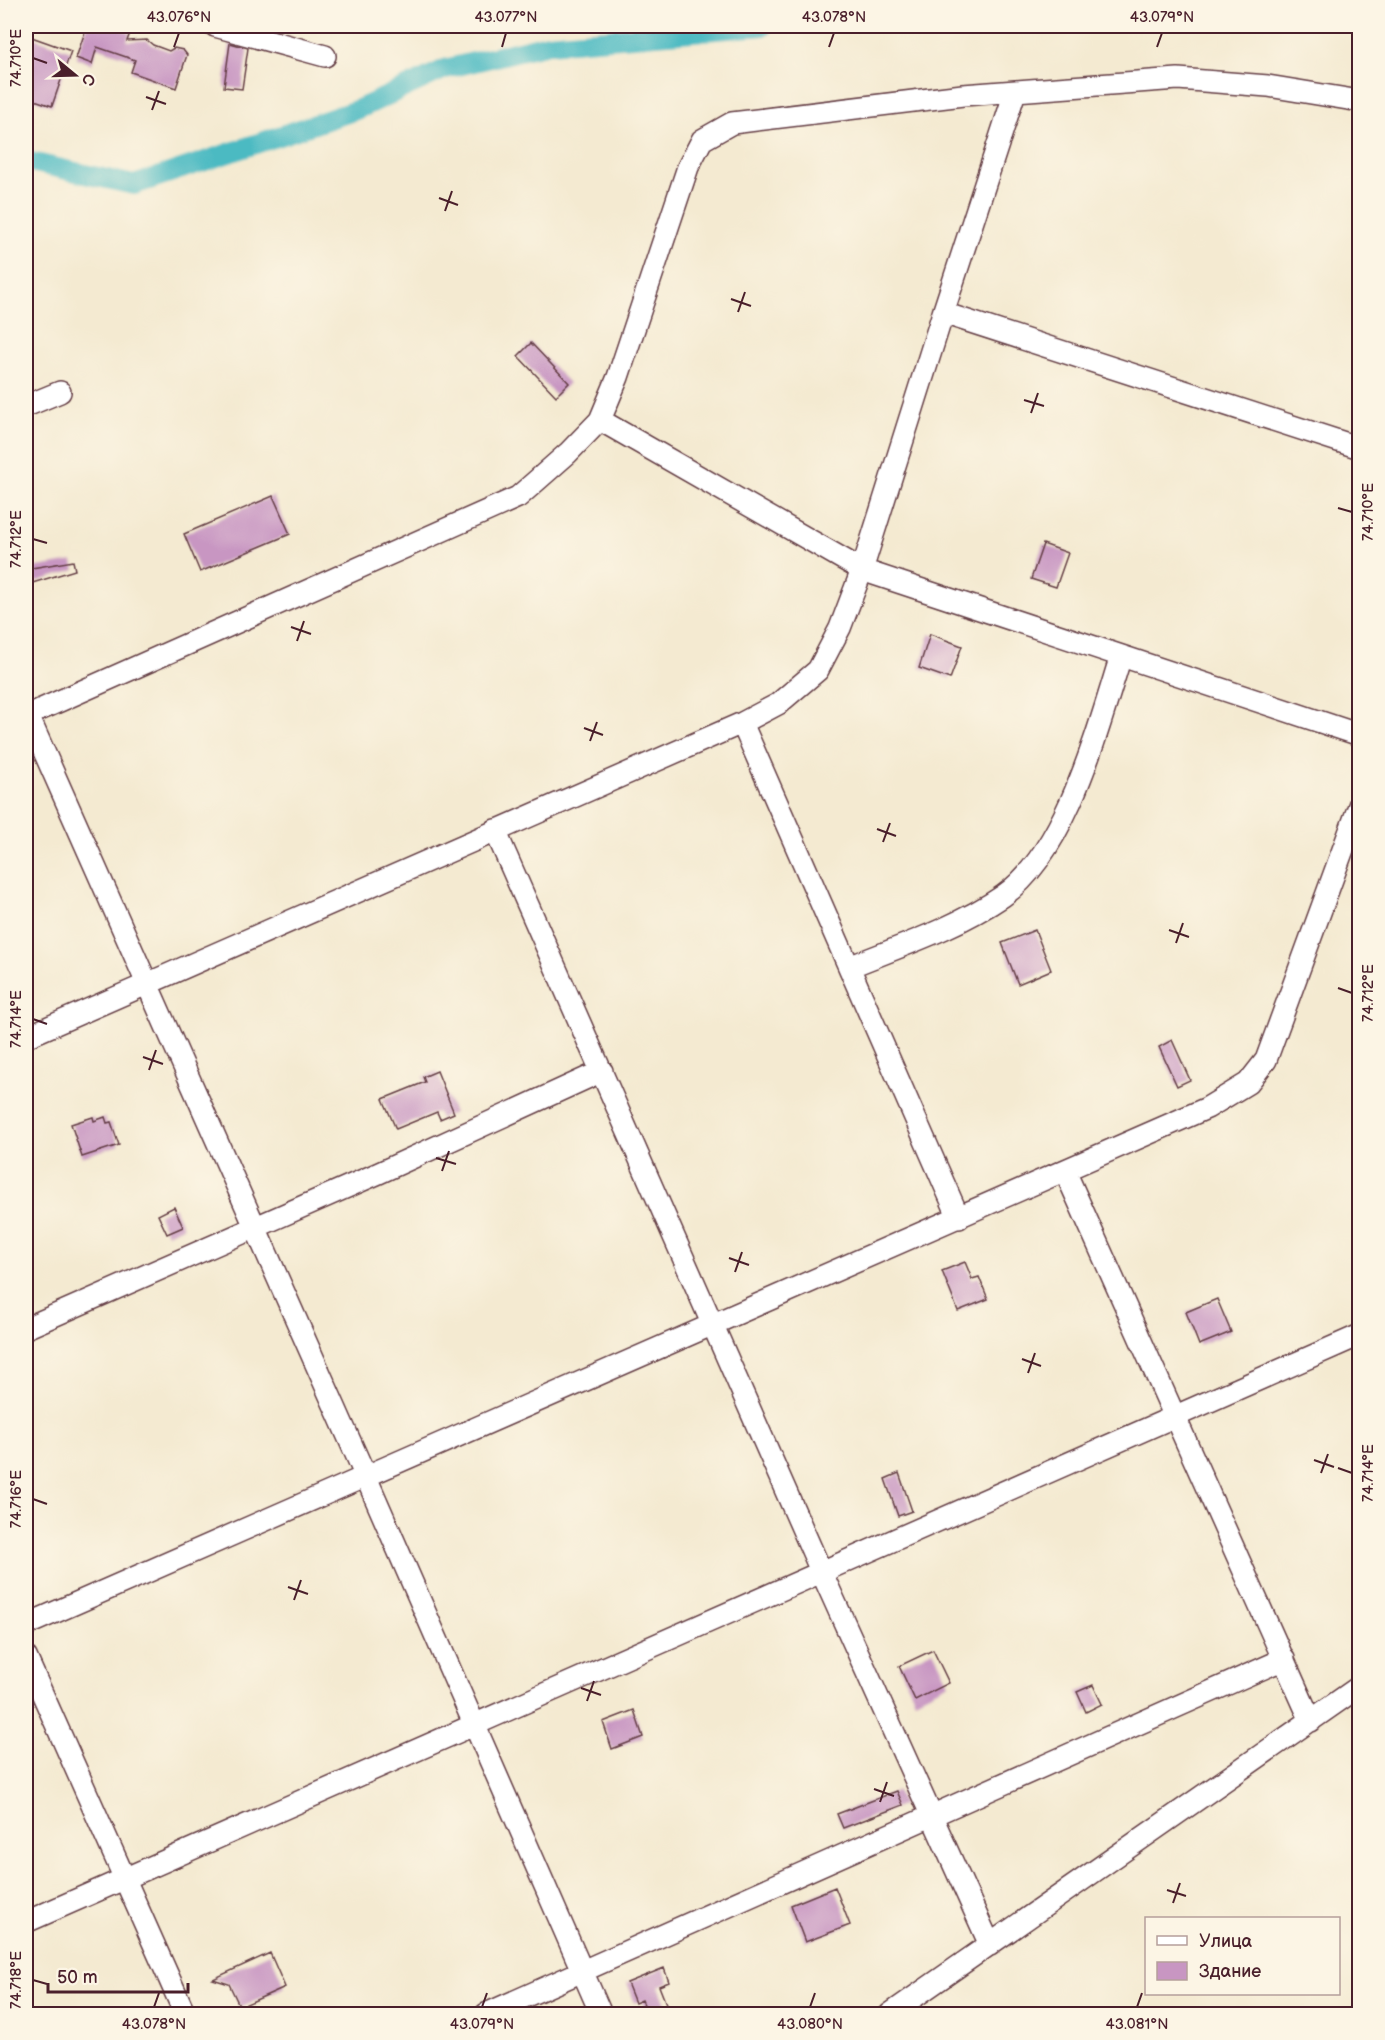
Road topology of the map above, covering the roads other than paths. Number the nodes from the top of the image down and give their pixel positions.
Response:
1 (215, 26) edge
2 (325, 56) dead end
3 (1016, 92) junction
4 (1359, 101) edge
5 (943, 313) junction
6 (60, 392) dead end
7 (26, 406) edge
8 (600, 420) junction
9 (1359, 448) edge
10 (862, 570) junction
11 (1121, 656) junction
12 (26, 714) edge
13 (742, 723) junction
14 (1359, 735) edge
15 (1359, 803) edge
16 (495, 830) junction
17 (849, 967) junction
18 (147, 984) junction
19 (26, 1037) edge
20 (602, 1071) junction
21 (1065, 1171) junction
22 (959, 1218) junction
23 (255, 1227) junction
24 (714, 1325) junction
25 (26, 1328) edge
26 (1359, 1335) edge
27 (1175, 1417) junction
28 (366, 1477) junction
29 (821, 1571) junction
30 (26, 1625) edge
31 (26, 1657) edge
32 (1284, 1659) junction
33 (1359, 1686) edge
34 (1311, 1721) junction
35 (476, 1726) junction
36 (930, 1814) junction
37 (126, 1879) junction
38 (26, 1922) edge
39 (990, 1945) junction
40 (583, 1973) junction
41 (184, 2014) edge
42 (486, 2014) edge
43 (601, 2014) edge
44 (890, 2014) edge

1 - 2 street
3 - 4 street
3 - 5 street
3 - 8 street
5 - 9 street
5 - 10 street
6 - 7 street
8 - 10 street
8 - 12 street
10 - 11 street
10 - 13 street
11 - 14 street
11 - 17 street
12 - 18 street
13 - 16 street
13 - 17 street
15 - 21 street
16 - 18 street
16 - 20 street
17 - 22 street
18 - 19 street
18 - 23 street
20 - 23 street
20 - 24 street
21 - 22 street
21 - 27 street
22 - 24 street
23 - 25 street
23 - 28 street
24 - 28 street
24 - 29 street
26 - 27 street
27 - 29 street
27 - 32 street
28 - 30 street
28 - 35 street
29 - 35 street
29 - 36 street
31 - 37 street
32 - 34 street
32 - 36 street
33 - 34 street
34 - 39 street
35 - 37 street
35 - 40 street
36 - 39 street
36 - 40 street
37 - 38 street
37 - 41 street
39 - 44 street
40 - 42 street
40 - 43 street

